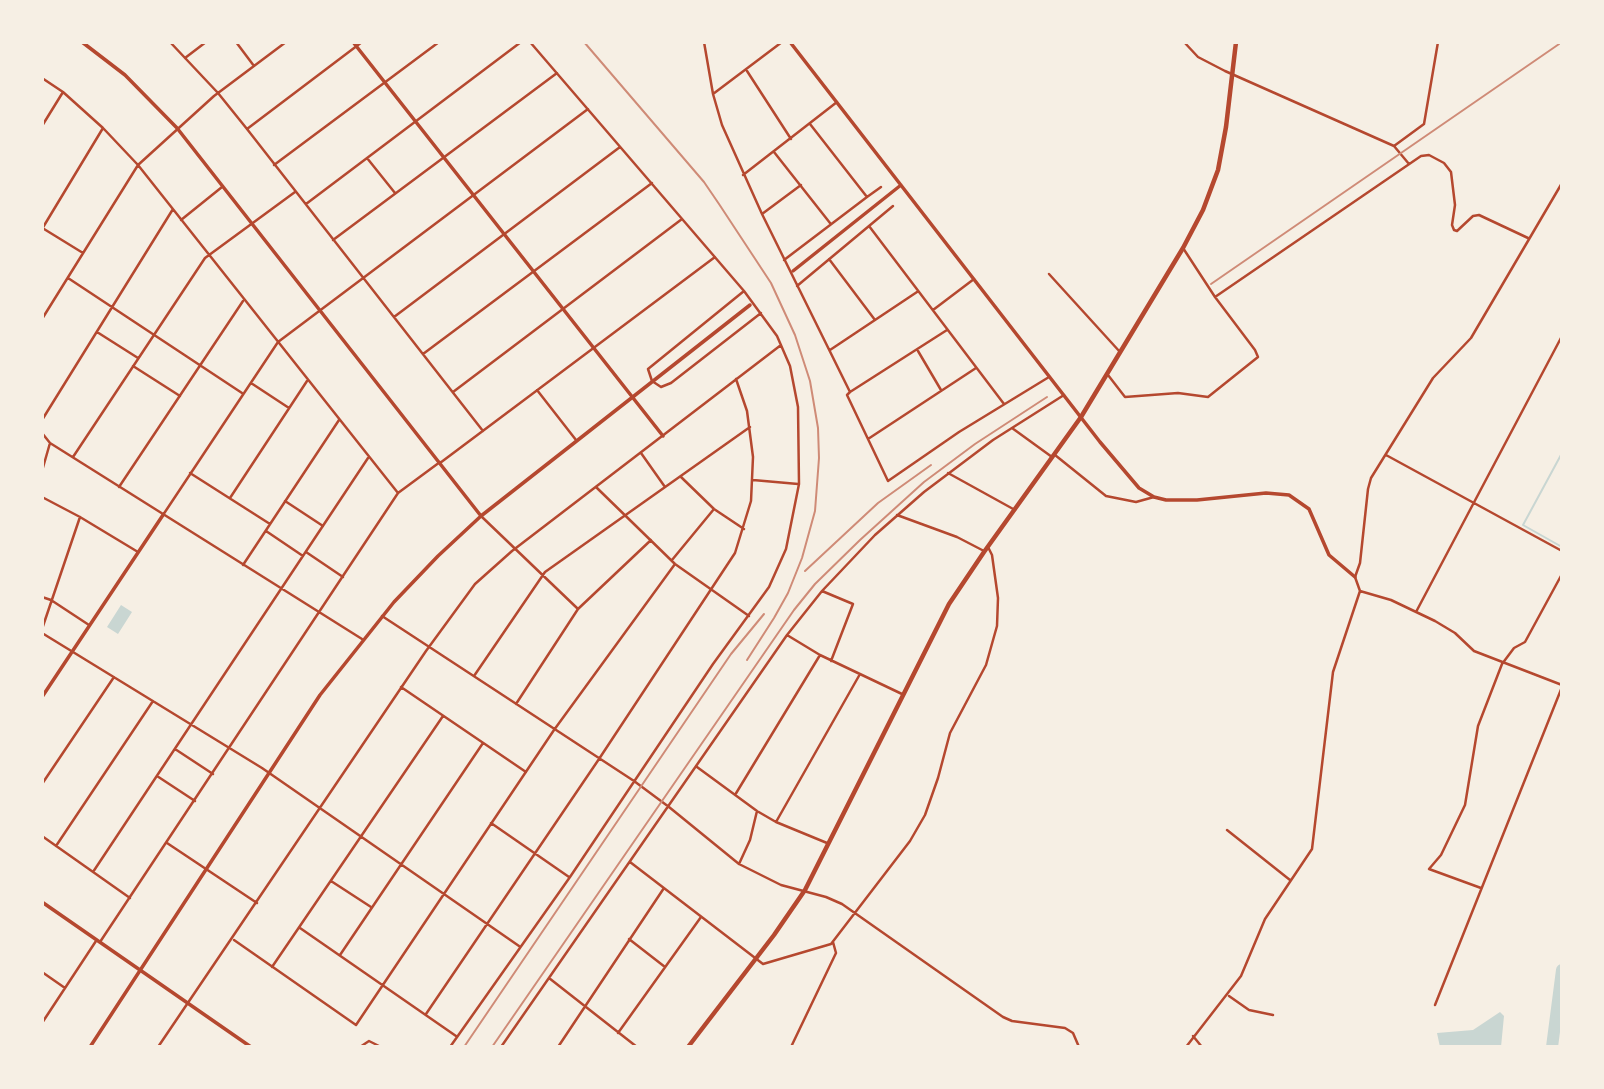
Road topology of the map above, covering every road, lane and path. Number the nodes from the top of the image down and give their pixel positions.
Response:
1 (82, 42) edge
2 (170, 42) edge
3 (206, 42) edge
4 (236, 42) edge
5 (286, 42) edge
6 (362, 42) edge
7 (439, 42) edge
8 (521, 42) edge
9 (530, 42) edge
10 (704, 42) edge
11 (782, 42) edge
12 (790, 42) edge
13 (1184, 42) edge
14 (1236, 42) edge
15 (1438, 42) edge
16 (355, 44) edge
17 (185, 58) junction
18 (254, 66) junction
19 (747, 70) junction
20 (1232, 73) junction
21 (557, 74) junction
22 (42, 78) edge
23 (386, 82) junction
24 (63, 92) junction
25 (218, 93) junction
26 (713, 94) junction
27 (837, 102) junction
28 (588, 109) junction
29 (416, 121) junction
30 (810, 124) junction
31 (42, 126) edge
32 (103, 128) junction
33 (177, 128) junction
34 (247, 129) junction
35 (791, 139) junction
36 (620, 147) junction
37 (1395, 148) junction
38 (774, 152) junction
39 (367, 158) junction
40 (445, 158) junction
41 (138, 165) junction
42 (274, 165) junction
43 (1409, 165) junction
44 (743, 175) junction
45 (652, 183) junction
46 (1562, 183) edge
47 (801, 185) junction
48 (901, 186) junction
49 (222, 187) junction
50 (881, 187) dead end
51 (295, 192) junction
52 (395, 193) junction
53 (474, 195) junction
54 (867, 197) junction
55 (305, 205) junction
56 (893, 206) dead end
57 (173, 209) junction
58 (762, 214) junction
59 (683, 219) junction
60 (181, 220) junction
61 (252, 224) junction
62 (831, 224) junction
63 (869, 226) junction
64 (42, 228) edge
65 (505, 234) junction
66 (1529, 238) junction
67 (333, 240) junction
68 (1183, 248) junction
69 (83, 253) junction
70 (209, 255) junction
71 (715, 257) junction
72 (829, 259) junction
73 (784, 260) junction
74 (534, 271) junction
75 (793, 271) dead end
76 (1049, 274) dead end
77 (68, 278) junction
78 (363, 278) junction
79 (974, 279) junction
80 (797, 286) junction
81 (744, 291) junction
82 (919, 291) junction
83 (1215, 297) junction
84 (244, 299) junction
85 (750, 305) dead end
86 (113, 308) junction
87 (564, 309) junction
88 (319, 310) junction
89 (933, 310) junction
90 (761, 313) junction
91 (394, 317) junction
92 (42, 319) edge
93 (875, 320) junction
94 (948, 330) junction
95 (97, 332) junction
96 (154, 334) junction
97 (1562, 336) edge
98 (278, 342) junction
99 (781, 345) junction
100 (594, 347) junction
101 (830, 350) junction
102 (917, 350) junction
103 (1120, 352) junction
104 (423, 354) junction
105 (138, 358) junction
106 (201, 365) junction
107 (133, 366) junction
108 (976, 368) junction
109 (1107, 374) junction
110 (1049, 377) junction
111 (736, 379) junction
112 (308, 380) junction
113 (652, 381) junction
114 (250, 382) junction
115 (537, 390) junction
116 (942, 390) junction
117 (453, 392) junction
118 (850, 392) junction
119 (242, 393) junction
120 (1064, 395) junction
121 (180, 396) junction
122 (633, 396) junction
123 (1004, 404) junction
124 (289, 408) junction
125 (1081, 417) junction
126 (42, 420) edge
127 (339, 420) junction
128 (750, 426) junction
129 (1012, 428) junction
130 (483, 431) junction
131 (42, 433) edge
132 (663, 436) junction
133 (868, 439) junction
134 (576, 440) junction
135 (50, 443) junction
136 (641, 452) junction
137 (1386, 455) junction
138 (1054, 456) junction
139 (72, 458) junction
140 (368, 458) junction
141 (440, 463) junction
142 (42, 471) edge
143 (948, 472) junction
144 (190, 473) junction
145 (681, 477) junction
146 (753, 480) junction
147 (799, 484) junction
148 (119, 487) junction
149 (665, 487) junction
150 (597, 488) junction
151 (398, 494) junction
152 (42, 497) edge
153 (1154, 497) junction
154 (230, 498) junction
155 (285, 501) junction
156 (1474, 503) junction
157 (714, 509) junction
158 (1015, 510) junction
159 (897, 514) junction
160 (163, 515) junction
161 (626, 515) junction
162 (481, 516) junction
163 (80, 517) junction
164 (270, 524) junction
165 (323, 526) junction
166 (744, 529) junction
167 (266, 531) junction
168 (651, 540) junction
169 (515, 549) junction
170 (986, 549) junction
171 (1562, 551) edge
172 (138, 552) junction
173 (304, 554) junction
174 (671, 560) junction
175 (675, 564) junction
176 (243, 565) junction
177 (542, 574) junction
178 (1562, 574) edge
179 (343, 577) junction
180 (1355, 577) junction
181 (281, 589) junction
182 (712, 590) junction
183 (822, 591) junction
184 (1360, 591) junction
185 (42, 597) edge
186 (51, 600) junction
187 (578, 609) junction
188 (319, 612) junction
189 (1416, 612) junction
190 (382, 616) junction
191 (750, 616) junction
192 (89, 625) junction
193 (42, 631) edge
194 (787, 635) junction
195 (362, 639) junction
196 (429, 646) junction
197 (72, 651) junction
198 (820, 655) junction
199 (831, 661) junction
200 (1504, 661) junction
201 (860, 674) junction
202 (474, 676) junction
203 (114, 677) junction
204 (1562, 686) edge
205 (401, 687) junction
206 (903, 694) junction
207 (42, 697) edge
208 (153, 701) junction
209 (516, 704) junction
210 (443, 716) junction
211 (191, 725) junction
212 (554, 730) junction
213 (483, 743) junction
214 (175, 749) junction
215 (229, 749) junction
216 (599, 759) junction
217 (696, 766) junction
218 (526, 772) junction
219 (269, 773) junction
220 (212, 774) junction
221 (157, 776) junction
222 (634, 781) junction
223 (42, 784) edge
224 (735, 794) junction
225 (195, 801) junction
226 (669, 807) junction
227 (320, 808) junction
228 (757, 811) junction
229 (776, 822) junction
230 (491, 823) junction
231 (1227, 830) dead end
232 (42, 836) edge
233 (362, 836) junction
234 (167, 843) junction
235 (830, 845) junction
236 (56, 846) junction
237 (535, 854) junction
238 (630, 862) junction
239 (401, 863) junction
240 (739, 864) junction
241 (206, 869) junction
242 (93, 872) junction
243 (570, 877) junction
244 (331, 881) junction
245 (1292, 881) junction
246 (664, 888) junction
247 (1481, 888) junction
248 (805, 890) junction
249 (444, 893) junction
250 (130, 898) junction
251 (42, 902) edge
252 (257, 902) junction
253 (371, 908) junction
254 (854, 913) junction
255 (701, 917) junction
256 (488, 923) junction
257 (300, 928) junction
258 (233, 939) junction
259 (629, 939) junction
260 (98, 941) junction
261 (833, 942) junction
262 (519, 946) junction
263 (340, 955) junction
264 (756, 959) junction
265 (272, 967) junction
266 (666, 967) junction
267 (140, 970) junction
268 (42, 972) edge
269 (550, 978) junction
270 (383, 984) junction
271 (65, 988) junction
272 (1228, 995) junction
273 (189, 1004) junction
274 (1435, 1005) dead end
275 (585, 1007) junction
276 (426, 1014) junction
277 (1273, 1016) dead end
278 (42, 1023) edge
279 (618, 1032) junction
280 (1193, 1036) junction
281 (457, 1037) junction
282 (90, 1047) edge
283 (158, 1047) edge
284 (251, 1047) edge
285 (360, 1047) edge
286 (381, 1047) edge
287 (450, 1047) edge
288 (501, 1047) edge
289 (558, 1047) edge
290 (637, 1047) edge
291 (688, 1047) edge
292 (791, 1047) edge
293 (1079, 1047) edge
294 (1186, 1047) edge
295 (1202, 1047) edge

1 - 33 street
2 - 17 street
3 - 17 street
4 - 18 street
5 - 18 street
6 - 16 street
7 - 23 street
8 - 29 street
9 - 21 street
10 - 26 street
11 - 19 street
12 - 27 street
13 - 20 street
14 - 20 main road
15 - 37 street
16 - 23 street
16 - 34 street
17 - 25 street
18 - 25 street
19 - 26 street
19 - 35 street
20 - 37 street
20 - 68 main road
21 - 28 street
21 - 40 street
22 - 24 street
23 - 29 street
23 - 42 street
24 - 31 street
24 - 32 street
25 - 33 street
25 - 34 street
26 - 44 street
27 - 30 street
27 - 48 street
28 - 36 street
28 - 53 street
29 - 39 street
29 - 40 street
30 - 35 street
30 - 54 street
32 - 41 street
32 - 64 street
33 - 41 street
33 - 49 street
34 - 42 street
35 - 38 street
36 - 45 street
36 - 65 street
37 - 43 street
38 - 44 street
38 - 47 street
39 - 52 street
39 - 55 street
40 - 52 street
40 - 53 street
41 - 57 street
41 - 69 street
42 - 51 street
43 - 66 street
43 - 83 street
44 - 58 street
45 - 59 street
45 - 74 street
46 - 66 street
47 - 58 street
47 - 62 street
48 - 75 street
48 - 79 street
49 - 60 street
49 - 61 street
50 - 54 street
51 - 55 street
51 - 61 street
52 - 67 street
53 - 65 street
53 - 78 street
54 - 62 street
55 - 67 street
56 - 63 street
57 - 60 street
57 - 86 street
58 - 73 street
59 - 71 street
59 - 87 street
60 - 70 street
61 - 70 street
61 - 88 street
62 - 73 street
63 - 72 street
63 - 82 street
64 - 69 street
65 - 74 street
65 - 91 street
66 - 137 street
67 - 78 street
68 - 83 street
68 - 103 main road
69 - 77 street
70 - 84 street
70 - 96 street
71 - 81 street
71 - 100 street
72 - 80 street
72 - 93 street
73 - 80 street
74 - 87 street
74 - 104 street
76 - 103 street
77 - 86 street
77 - 92 street
78 - 88 street
78 - 91 street
79 - 89 street
79 - 110 street
80 - 101 street
81 - 90 street
81 - 113 street
82 - 89 street
82 - 93 street
83 - 109 street
84 - 98 street
84 - 106 street
85 - 113 street
86 - 95 street
86 - 96 street
87 - 100 street
87 - 117 street
88 - 98 street
88 - 141 street
89 - 94 street
90 - 99 street
90 - 113 street
91 - 104 street
93 - 101 street
94 - 102 street
94 - 108 street
95 - 105 street
95 - 126 street
96 - 105 street
96 - 106 street
97 - 156 street
98 - 112 street
98 - 114 street
99 - 111 street
99 - 147 street
100 - 115 street
100 - 122 street
101 - 118 street
102 - 116 street
102 - 118 street
103 - 109 main road
104 - 117 street
105 - 107 street
106 - 119 street
106 - 121 street
107 - 121 street
107 - 139 street
108 - 116 street
108 - 123 street
109 - 125 main road
110 - 120 street
110 - 123 street
111 - 128 street
111 - 132 street
112 - 124 street
112 - 127 street
113 - 122 street
114 - 119 street
114 - 124 street
115 - 130 street
115 - 134 street
116 - 133 street
117 - 130 street
118 - 133 street
119 - 144 street
120 - 125 street
120 - 129 street
121 - 148 street
122 - 132 street
122 - 134 street
123 - 133 street
124 - 154 street
125 - 138 main road
125 - 153 street
127 - 140 street
127 - 155 street
128 - 145 street
128 - 146 street
129 - 138 street
129 - 143 street
130 - 141 street
131 - 135 street
132 - 136 street
134 - 162 street
135 - 139 street
135 - 142 street
136 - 149 street
136 - 150 street
137 - 156 street
137 - 180 street
138 - 153 street
138 - 158 main road
139 - 148 street
140 - 151 street
140 - 165 street
141 - 151 street
141 - 162 street
143 - 158 street
143 - 159 street
144 - 154 street
144 - 160 street
145 - 149 street
145 - 157 street
146 - 147 street
146 - 166 street
147 - 191 street
148 - 160 street
149 - 161 street
150 - 161 street
150 - 169 street
151 - 179 street
152 - 163 street
153 - 180 street
154 - 164 street
155 - 164 street
155 - 165 street
156 - 171 street
156 - 189 street
157 - 166 street
157 - 174 street
158 - 170 main road
159 - 170 street
159 - 183 street
160 - 172 street
160 - 176 street
161 - 168 street
161 - 177 street
162 - 169 street
162 - 190 street
163 - 172 street
163 - 186 street
164 - 167 street
165 - 173 street
166 - 182 street
167 - 173 street
167 - 176 street
168 - 174 street
168 - 187 street
169 - 177 street
169 - 196 street
170 - 206 main road
170 - 254 street
172 - 192 street
173 - 179 street
173 - 181 street
174 - 175 street
175 - 182 street
175 - 212 street
176 - 181 street
177 - 187 street
177 - 202 street
178 - 200 street
179 - 188 street
180 - 184 street
181 - 188 street
181 - 211 street
182 - 191 street
182 - 216 street
183 - 194 street
183 - 199 street
184 - 189 street
184 - 245 street
185 - 186 street
186 - 192 street
186 - 193 street
187 - 209 street
188 - 195 street
188 - 215 street
189 - 200 street
190 - 195 street
190 - 196 street
191 - 222 street
192 - 197 street
193 - 197 street
194 - 198 street
194 - 217 street
195 - 219 street
196 - 202 street
196 - 205 street
197 - 203 street
197 - 207 street
198 - 199 street
198 - 224 street
199 - 201 street
200 - 204 street
200 - 247 street
201 - 206 street
201 - 229 street
202 - 209 street
203 - 208 street
203 - 223 street
204 - 247 street
205 - 210 street
205 - 227 street
206 - 235 main road
208 - 211 street
208 - 236 street
209 - 212 street
210 - 213 street
210 - 233 street
211 - 214 street
211 - 215 street
212 - 216 street
212 - 218 street
213 - 218 street
213 - 239 street
214 - 220 street
214 - 221 street
215 - 219 street
215 - 220 street
216 - 222 street
216 - 237 street
217 - 224 street
217 - 226 street
218 - 230 street
219 - 227 street
219 - 241 street
220 - 225 street
221 - 225 street
221 - 242 street
222 - 226 street
222 - 243 street
224 - 228 street
225 - 234 street
226 - 238 street
226 - 240 street
227 - 233 street
227 - 252 street
228 - 229 street
228 - 240 street
229 - 235 street
230 - 237 street
230 - 249 street
231 - 245 street
232 - 236 street
233 - 239 street
233 - 244 street
234 - 241 street
234 - 250 street
235 - 248 main road
236 - 242 street
237 - 243 street
237 - 256 street
238 - 246 street
238 - 269 street
239 - 249 street
239 - 253 street
240 - 248 street
241 - 252 street
241 - 267 street
242 - 250 street
243 - 262 street
244 - 253 street
244 - 257 street
245 - 272 street
246 - 255 street
246 - 259 street
247 - 274 street
248 - 254 street
248 - 264 main road
249 - 256 street
249 - 270 street
250 - 260 street
251 - 260 street
252 - 258 street
253 - 263 street
254 - 261 street
254 - 293 street
255 - 264 street
255 - 266 street
256 - 262 street
256 - 276 street
257 - 263 street
257 - 265 street
258 - 265 street
258 - 273 street
259 - 266 street
259 - 275 street
260 - 267 street
260 - 271 street
261 - 264 street
261 - 292 street
262 - 281 street
263 - 270 street
264 - 291 main road
265 - 270 street
266 - 279 street
267 - 273 street
267 - 282 street
268 - 271 street
269 - 275 street
269 - 288 street
270 - 276 street
271 - 278 street
272 - 277 street
272 - 280 street
273 - 283 street
273 - 284 street
275 - 279 street
275 - 289 street
276 - 281 street
279 - 290 street
280 - 294 street
280 - 295 street
281 - 287 street
285 - 286 street

